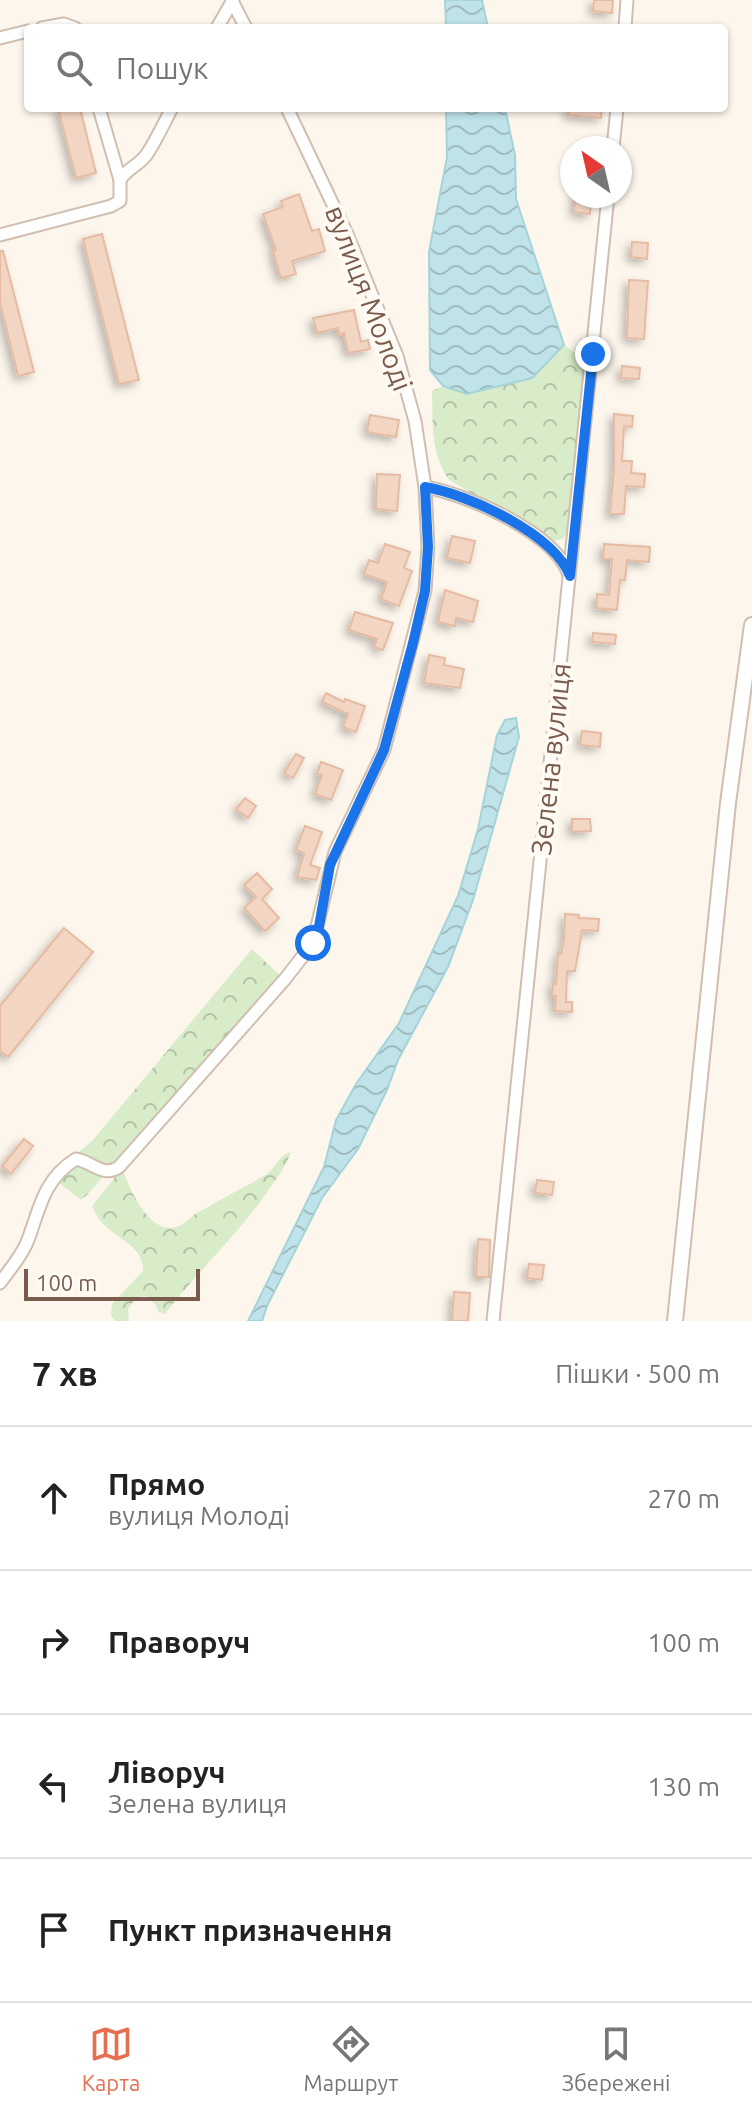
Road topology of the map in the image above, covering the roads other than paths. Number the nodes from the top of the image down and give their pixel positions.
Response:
1 (627, 0) edge
2 (232, 1) edge
3 (219, 24) edge
4 (244, 24) edge
5 (625, 24) edge
6 (24, 32) edge
7 (0, 38) edge
8 (100, 112) edge
9 (170, 112) edge
10 (289, 112) edge
11 (617, 112) edge
12 (614, 136) edge
13 (120, 180) junction
14 (607, 208) edge
15 (0, 235) edge
16 (425, 487) junction
17 (570, 576) junction
18 (752, 625) edge
19 (0, 1283) edge
20 (493, 1321) edge
21 (675, 1321) edge

1 - 5 street
2 - 3 street
2 - 4 street
6 - 7 street
8 - 13 street
9 - 13 street
10 - 16 street, вулиця Молоді
11 - 12 street
13 - 15 street
14 - 17 street, Зелена вулиця
16 - 17 street
16 - 19 street, вулиця Молоді
17 - 20 street, Зелена вулиця
18 - 21 street

